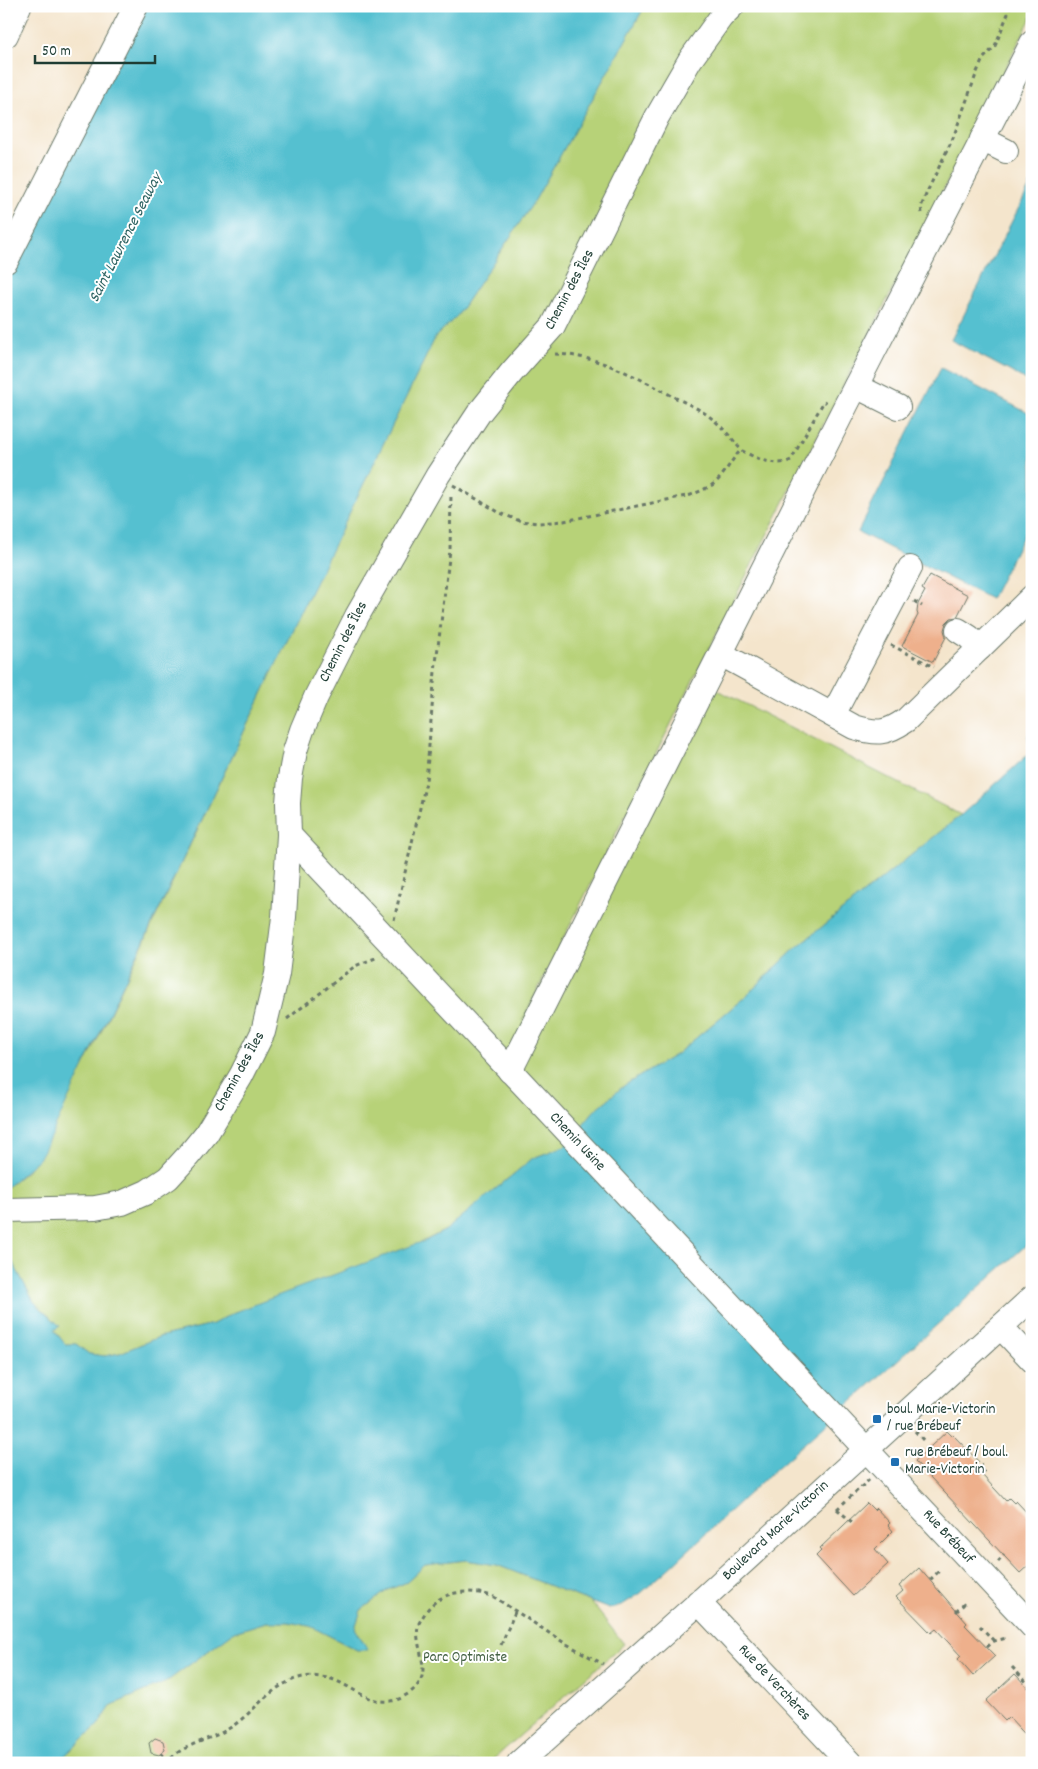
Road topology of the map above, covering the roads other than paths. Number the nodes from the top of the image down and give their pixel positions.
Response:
1 (19, 6) edge
2 (136, 6) edge
3 (732, 6) edge
4 (6, 35) edge
5 (1032, 43) edge
6 (982, 138) junction
7 (1006, 151) dead end
8 (6, 261) edge
9 (856, 386) junction
10 (898, 407) dead end
11 (910, 568) dead end
12 (1032, 597) edge
13 (958, 630) dead end
14 (980, 648) junction
15 (721, 654) junction
16 (833, 715) junction
17 (290, 835) junction
18 (510, 1071) junction
19 (6, 1210) edge
20 (1032, 1298) edge
21 (1000, 1327) junction
22 (1032, 1360) edge
23 (865, 1449) junction
24 (698, 1602) junction
25 (1032, 1626) edge
26 (519, 1763) edge
27 (850, 1763) edge

1 - 4 street
2 - 8 street
3 - 17 street, Chemin des Îles
5 - 6 street
6 - 7 street
6 - 9 street
9 - 10 street
9 - 15 street
11 - 16 street
12 - 14 street
13 - 14 street
14 - 16 street
15 - 16 street
15 - 18 street
17 - 18 street, Chemin Usine
17 - 19 street, Chemin des Îles
18 - 23 street, Chemin Usine
20 - 21 street, Boulevard Marie-Victorin
21 - 22 street
21 - 23 street, Boulevard Marie-Victorin
23 - 24 street, Boulevard Marie-Victorin
23 - 25 street, Rue Brébeuf
24 - 26 street, Boulevard Marie-Victorin
24 - 27 street, Rue de Verchères

